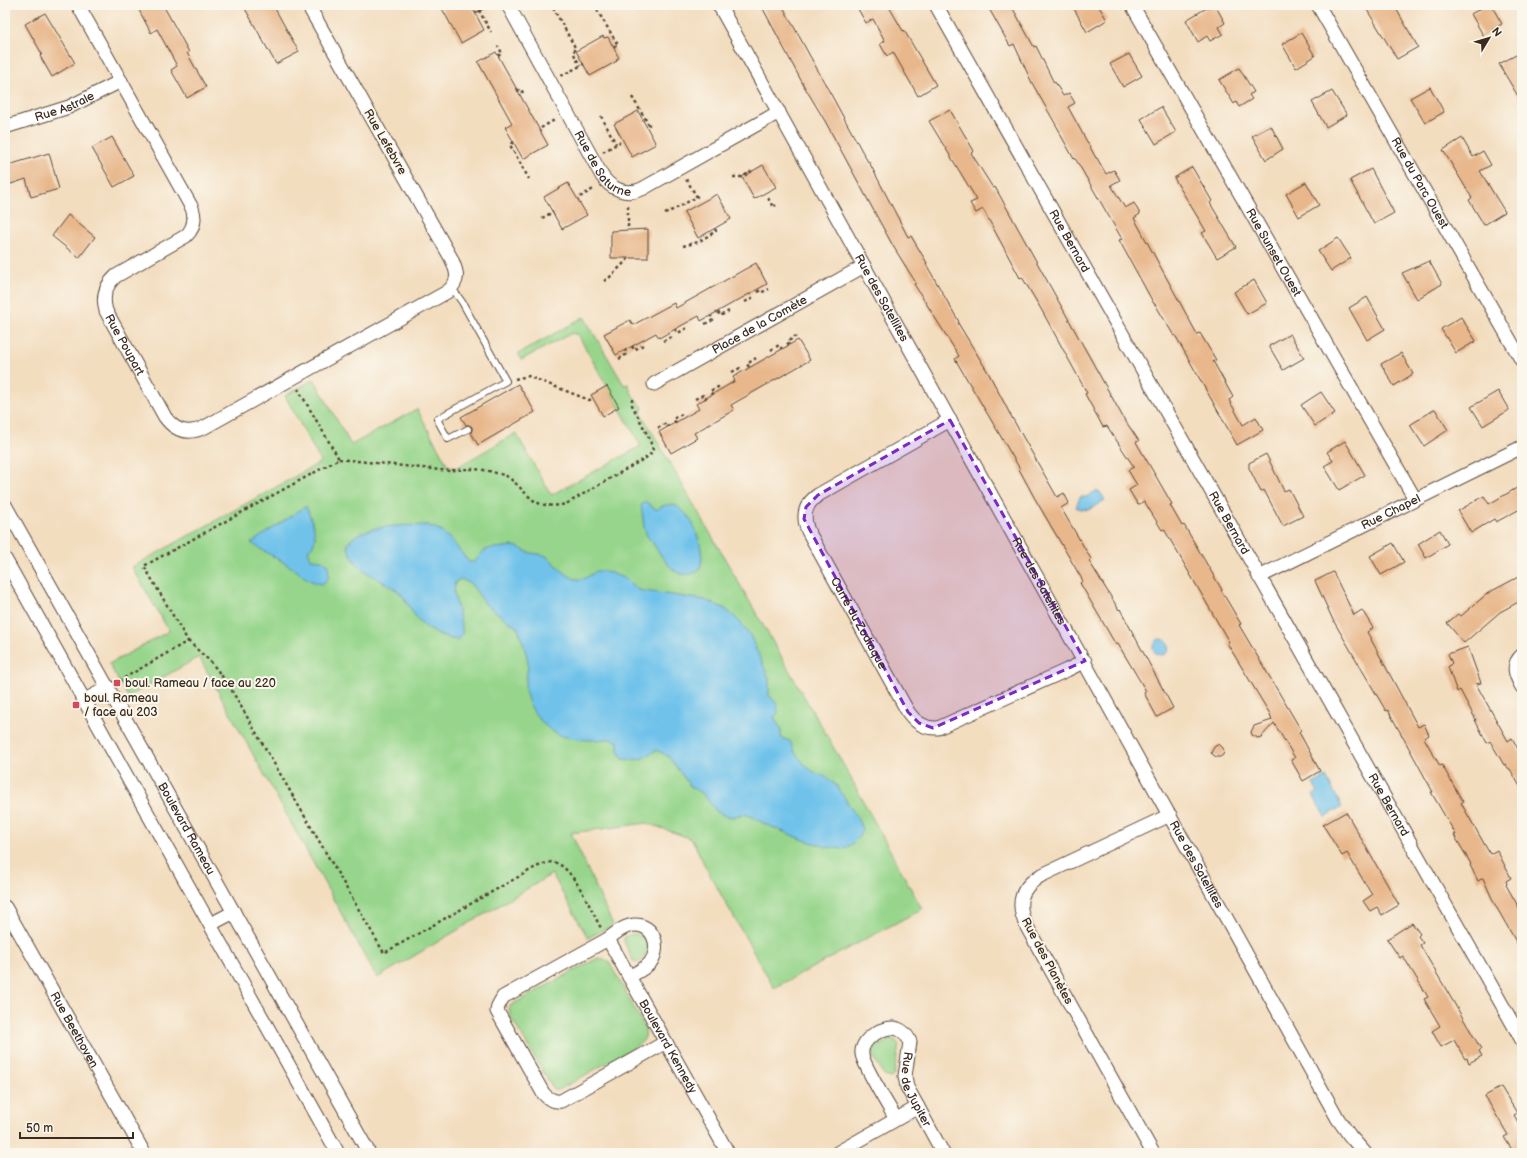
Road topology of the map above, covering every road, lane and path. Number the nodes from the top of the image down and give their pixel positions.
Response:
1 (78, 5) edge
2 (308, 5) edge
3 (476, 5) edge
4 (489, 5) edge
5 (508, 5) edge
6 (545, 5) edge
7 (594, 5) edge
8 (719, 5) edge
9 (936, 5) edge
10 (1318, 5) edge
11 (1136, 6) edge
12 (479, 10) junction
13 (475, 13) dead end
14 (491, 32) dead end
15 (498, 46) dead end
16 (613, 48) dead end
17 (498, 56) dead end
18 (121, 81) junction
19 (550, 82) junction
20 (517, 91) dead end
21 (524, 95) dead end
22 (632, 97) dead end
23 (779, 112) junction
24 (600, 116) dead end
25 (646, 126) dead end
26 (5, 127) edge
27 (514, 142) dead end
28 (620, 142) dead end
29 (616, 144) junction
30 (592, 158) junction
31 (679, 168) junction
32 (752, 171) dead end
33 (733, 177) dead end
34 (529, 178) dead end
35 (628, 192) junction
36 (768, 198) dead end
37 (776, 205) dead end
38 (552, 212) dead end
39 (664, 214) dead end
40 (542, 218) dead end
41 (628, 227) dead end
42 (715, 228) dead end
43 (684, 246) dead end
44 (629, 258) dead end
45 (864, 266) junction
46 (604, 281) dead end
47 (454, 285) junction
48 (769, 289) dead end
49 (758, 290) dead end
50 (750, 294) dead end
51 (745, 302) dead end
52 (729, 311) dead end
53 (718, 312) dead end
54 (711, 316) dead end
55 (705, 324) dead end
56 (687, 328) dead end
57 (676, 329) dead end
58 (668, 333) dead end
59 (796, 336) dead end
60 (663, 341) dead end
61 (643, 345) dead end
62 (789, 345) dead end
63 (632, 346) dead end
64 (782, 349) dead end
65 (625, 350) dead end
66 (771, 350) dead end
67 (619, 358) dead end
68 (756, 358) dead end
69 (1522, 361) edge
70 (749, 367) dead end
71 (732, 372) dead end
72 (742, 372) dead end
73 (506, 381) junction
74 (654, 384) dead end
75 (720, 386) dead end
76 (298, 388) dead end
77 (713, 395) dead end
78 (594, 399) dead end
79 (632, 399) dead end
80 (695, 399) dead end
81 (706, 399) dead end
82 (682, 414) dead end
83 (950, 420) junction
84 (676, 423) dead end
85 (668, 427) dead end
86 (658, 428) dead end
87 (468, 429) dead end
88 (1522, 447) edge
89 (339, 459) junction
90 (1415, 499) junction
91 (5, 505) edge
92 (5, 559) edge
93 (1259, 577) junction
94 (188, 642) junction
95 (1522, 655) edge
96 (1085, 661) junction
97 (113, 685) junction
98 (1522, 687) edge
99 (85, 700) junction
100 (1170, 815) junction
101 (5, 907) edge
102 (234, 912) junction
103 (211, 924) junction
104 (605, 935) junction
105 (629, 977) junction
106 (1522, 1040) edge
107 (666, 1042) junction
108 (918, 1107) junction
109 (896, 1119) junction
110 (144, 1153) edge
111 (338, 1153) edge
112 (369, 1153) edge
113 (728, 1153) edge
114 (837, 1153) edge
115 (943, 1153) edge
116 (1153, 1153) edge
117 (1365, 1153) edge

1 - 18 street, Rue Poupart
2 - 47 street, Rue Lefebvre
3 - 12 path
4 - 12 path
5 - 19 street, Rue de Saturne
6 - 19 path
7 - 16 path
8 - 23 street, Rue des Satellites
9 - 93 street, Rue Bernard
10 - 69 street, Rue du Parc Ouest
11 - 90 street, Rue Sunset Ouest
12 - 13 path
12 - 14 path
15 - 17 path
18 - 26 street, Rue Astrale
18 - 47 street, Rue Poupart
19 - 30 street, Rue de Saturne
20 - 21 path
22 - 25 path
23 - 31 street, Rue de Saturne
23 - 45 street, Rue des Satellites
24 - 29 path
27 - 34 path
28 - 29 path
29 - 30 path
30 - 35 street, Rue de Saturne
31 - 35 street, Rue de Saturne
31 - 39 path
32 - 33 path
35 - 41 path
36 - 37 path
38 - 40 path
42 - 43 path
44 - 46 path
45 - 74 street, Place de la Comète
45 - 83 street, Rue des Satellites
47 - 73 lane
48 - 49 path
50 - 51 path
52 - 53 path
54 - 55 path
56 - 57 path
58 - 60 path
59 - 62 path
61 - 63 path
64 - 66 path
65 - 67 path
68 - 70 path
71 - 72 path
73 - 78 path
73 - 87 lane
75 - 77 path
76 - 89 path
79 - 89 path
80 - 81 path
82 - 84 path
83 - 96 street, Rue des Satellites
83 - 96 street, Carré du Zodiaque
85 - 86 path
88 - 90 street, Rue Chapel
89 - 94 path
90 - 93 street, Rue Chapel
91 - 97 street, Boulevard Rameau
92 - 99 street
93 - 106 street, Rue Bernard
94 - 97 path
94 - 104 path
95 - 98 street
96 - 100 street, Rue des Satellites
97 - 99 street
97 - 102 street, Boulevard Rameau
99 - 103 street
100 - 116 street, Rue des Planètes
100 - 117 street, Rue des Satellites
101 - 110 street, Rue Beethoven
102 - 103 street
102 - 112 street, Boulevard Rameau
103 - 111 street
104 - 105 street, Boulevard Kennedy
104 - 105 street
104 - 107 street
105 - 107 street, Boulevard Kennedy
107 - 113 street, Boulevard Kennedy
108 - 109 street
108 - 109 street, Rue de Jupiter
108 - 115 street, Rue de Jupiter
109 - 114 street

